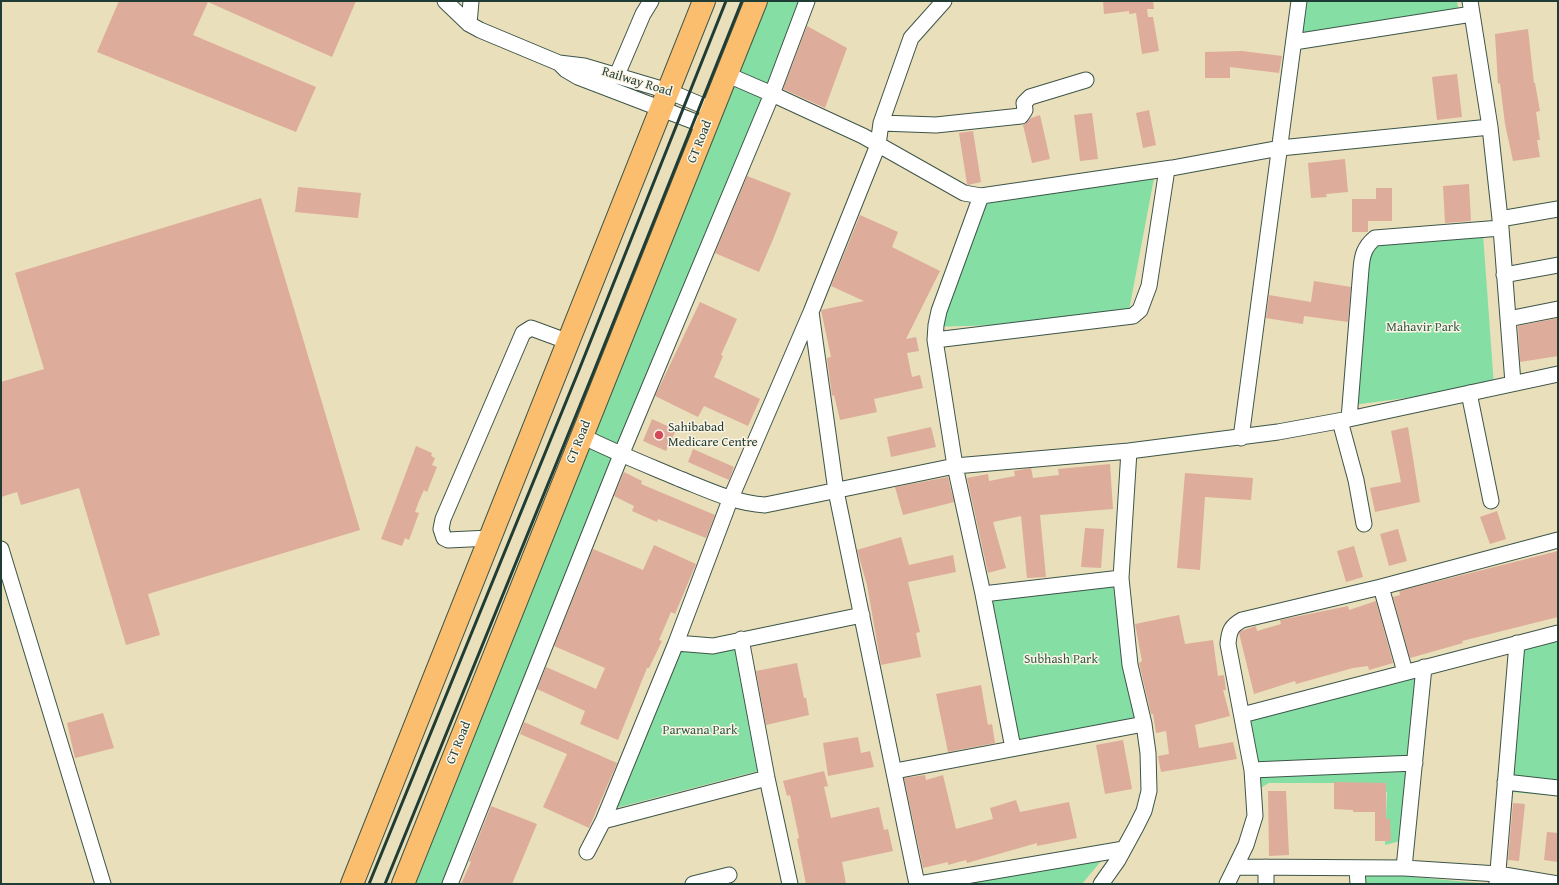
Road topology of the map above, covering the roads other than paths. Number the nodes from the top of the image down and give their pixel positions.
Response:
1 (445, 1) edge
2 (470, 1) edge
3 (651, 1) edge
4 (704, 1) edge
5 (756, 1) edge
6 (807, 1) edge
7 (1299, 1) edge
8 (938, 2) edge
9 (1471, 8) edge
10 (469, 24) junction
11 (1294, 42) junction
12 (559, 63) junction
13 (617, 75) junction
14 (728, 75) junction
15 (1086, 80) dead end
16 (772, 94) junction
17 (665, 99) junction
18 (709, 118) junction
19 (882, 123) junction
20 (1490, 127) junction
21 (878, 145) junction
22 (1280, 148) junction
23 (1167, 169) junction
24 (981, 196) junction
25 (1558, 209) edge
26 (1501, 223) junction
27 (1558, 265) edge
28 (1504, 275) junction
29 (1558, 309) edge
30 (811, 312) junction
31 (1508, 319) junction
32 (935, 340) junction
33 (569, 342) junction
34 (1558, 374) edge
35 (1513, 383) junction
36 (1469, 393) junction
37 (1345, 420) junction
38 (582, 436) junction
39 (1241, 438) junction
40 (1129, 451) junction
41 (621, 455) junction
42 (955, 466) junction
43 (836, 491) junction
44 (730, 500) junction
45 (1491, 501) dead end
46 (1364, 524) dead end
47 (490, 538) junction
48 (1558, 540) edge
49 (1, 549) edge
50 (1121, 578) junction
51 (1381, 587) junction
52 (983, 594) junction
53 (862, 615) junction
54 (1558, 633) edge
55 (741, 639) junction
56 (676, 643) junction
57 (1517, 643) junction
58 (1424, 667) junction
59 (1405, 672) junction
60 (1242, 715) junction
61 (1144, 724) junction
62 (1013, 748) junction
63 (1415, 763) junction
64 (1252, 770) junction
65 (895, 771) junction
66 (767, 778) junction
67 (1505, 782) junction
68 (1558, 788) edge
69 (604, 821) junction
70 (1124, 849) junction
71 (587, 852) dead end
72 (1236, 867) junction
73 (1266, 867) junction
74 (1404, 868) junction
75 (1357, 869) junction
76 (729, 875) dead end
77 (1498, 879) edge
78 (104, 884) edge
79 (352, 884) edge
80 (403, 884) edge
81 (450, 884) edge
82 (693, 884) edge
83 (790, 884) edge
84 (918, 884) edge
85 (1101, 884) edge
86 (1227, 884) edge
87 (1266, 884) edge
88 (1358, 884) edge
89 (1558, 884) edge

1 - 10 street, Railway Road
2 - 10 street
3 - 13 street
4 - 17 highway
5 - 14 highway, GT Road
6 - 16 street
7 - 11 street
8 - 19 street
9 - 11 street
9 - 20 street
10 - 12 street, Railway Road
11 - 22 street
12 - 13 street, Railway Road
12 - 17 street, Railway Road
13 - 17 street, Railway Road
14 - 16 street
14 - 18 highway, GT Road
15 - 19 street
16 - 21 street
16 - 41 street
17 - 18 street, Railway Road
17 - 33 highway
18 - 38 highway, GT Road
19 - 21 street
20 - 22 street
20 - 26 street
21 - 24 street
21 - 30 street
22 - 23 street
22 - 39 street
23 - 24 street
23 - 32 street
24 - 32 street
25 - 26 street
26 - 28 street
26 - 37 street
27 - 28 street
28 - 31 street
29 - 31 street
30 - 43 street
30 - 44 street
31 - 35 street
32 - 42 street
33 - 47 highway
33 - 47 street
34 - 35 street
35 - 36 street
36 - 37 street
36 - 45 street
37 - 39 street
37 - 46 street
38 - 41 street
38 - 80 highway, GT Road
39 - 40 street
40 - 42 street
40 - 50 street
41 - 44 street
41 - 81 street
42 - 43 street
42 - 52 street
43 - 44 street
43 - 53 street
44 - 56 street
47 - 79 highway
48 - 51 street
49 - 78 street
50 - 52 street
50 - 61 street
51 - 59 street
51 - 60 street
52 - 62 street
53 - 55 street
53 - 65 street
54 - 57 street
55 - 56 street
55 - 66 street
56 - 69 street
57 - 58 street
57 - 67 street
58 - 59 street
58 - 63 street
59 - 60 street
60 - 64 street
61 - 62 street
61 - 70 street
62 - 65 street
63 - 64 street
63 - 74 street
64 - 72 street
65 - 84 street
66 - 69 street
66 - 83 street
67 - 68 street
67 - 77 street
69 - 71 street
70 - 84 street
70 - 85 street
72 - 73 street
72 - 86 street
73 - 75 street
73 - 87 street
74 - 75 street
74 - 77 street
75 - 88 street
76 - 82 street
77 - 89 street

